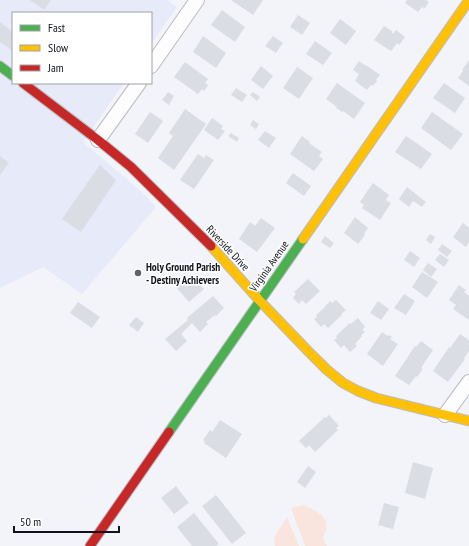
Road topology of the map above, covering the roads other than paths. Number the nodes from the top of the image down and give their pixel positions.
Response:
1 (197, 0) edge
2 (469, 0) edge
3 (152, 65) edge
4 (0, 66) edge
5 (12, 75) edge
6 (24, 84) edge
7 (138, 84) edge
8 (98, 140) junction
9 (260, 301) junction
10 (469, 382) edge
11 (445, 415) junction
12 (469, 421) edge
13 (90, 546) edge

1 - 3 street
2 - 9 street, Virginia Avenue
4 - 5 street
6 - 8 street, Riverside Drive
7 - 8 street
8 - 9 street, Riverside Drive
9 - 11 street, Riverside Drive
9 - 13 street, Virginia Avenue
10 - 11 street
11 - 12 street, Riverside Drive

